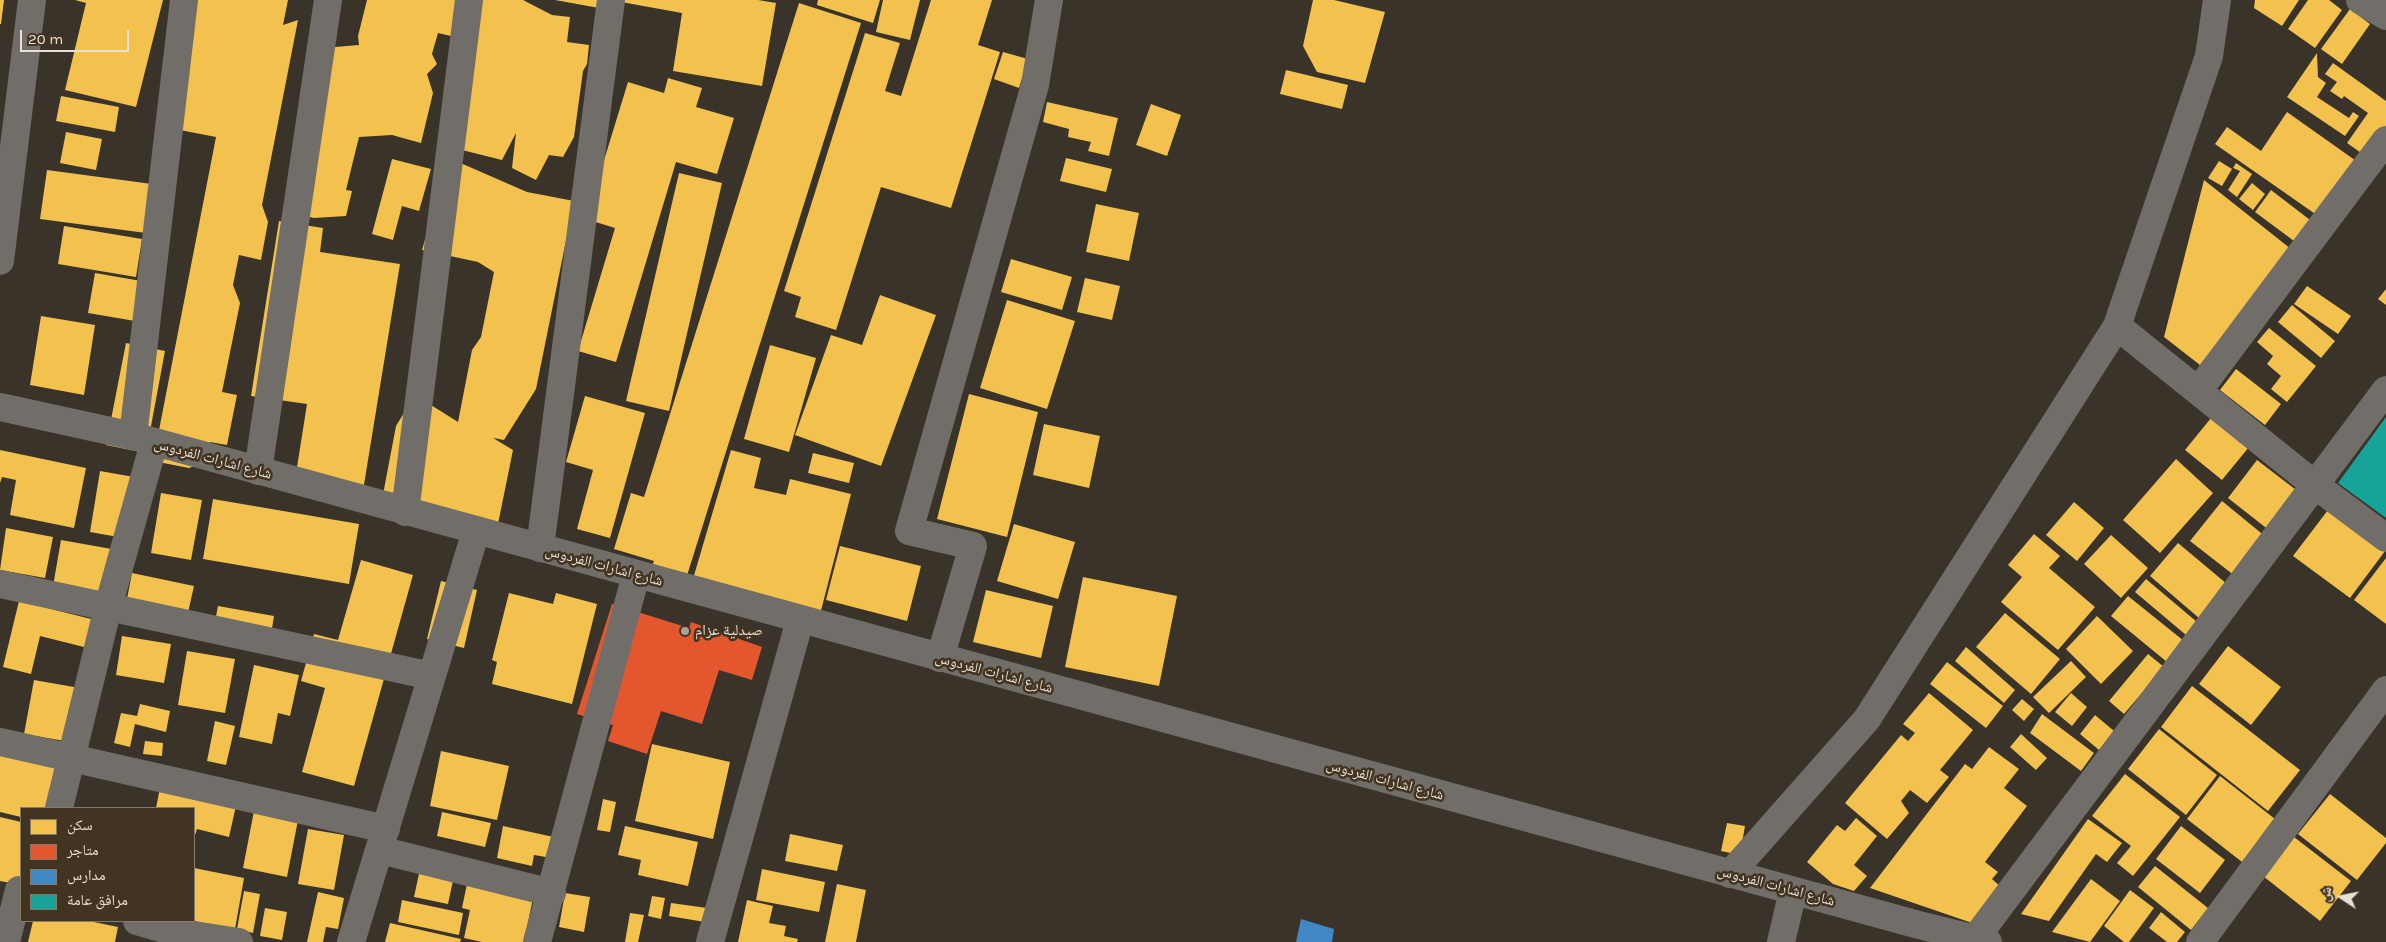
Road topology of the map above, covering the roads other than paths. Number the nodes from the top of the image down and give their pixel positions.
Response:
1 (32, 0) edge
2 (184, 0) edge
3 (328, 0) edge
4 (468, 0) edge
5 (611, 0) edge
6 (1049, 0) edge
7 (2217, 0) edge
8 (2360, 0) edge
9 (2386, 16) edge
10 (2386, 140) edge
11 (0, 261) edge
12 (2116, 326) junction
13 (2386, 390) edge
14 (2198, 391) junction
15 (0, 407) edge
16 (144, 440) junction
17 (258, 471) junction
18 (2315, 485) junction
19 (405, 512) junction
20 (476, 531) junction
21 (2386, 538) edge
22 (540, 548) junction
23 (636, 575) junction
24 (0, 584) edge
25 (108, 607) junction
26 (800, 620) junction
27 (940, 658) junction
28 (432, 676) junction
29 (2386, 690) edge
30 (0, 742) edge
31 (73, 759) junction
32 (59, 807) edge
33 (383, 840) junction
34 (1730, 874) junction
35 (13, 889) edge
36 (1793, 891) junction
37 (552, 893) junction
38 (139, 922) edge
39 (172, 937) edge
40 (1982, 940) edge
41 (6, 942) edge
42 (239, 942) edge
43 (351, 942) edge
44 (537, 942) edge
45 (710, 942) edge
46 (1781, 942) edge
47 (2200, 942) edge

1 - 11 street
2 - 16 street
3 - 17 street
4 - 19 street
5 - 22 street
6 - 27 street
7 - 12 street
8 - 9 street
10 - 14 street
12 - 14 street
12 - 34 street
13 - 18 street
14 - 18 street
15 - 16 street, شارع اشارات الفردوس
16 - 17 street, شارع اشارات الفردوس
16 - 25 street
17 - 19 street, شارع اشارات الفردوس
18 - 21 street
18 - 40 street
19 - 20 street, شارع اشارات الفردوس
20 - 22 street, شارع اشارات الفردوس
20 - 28 street
22 - 23 street, شارع اشارات الفردوس
23 - 26 street, شارع اشارات الفردوس
23 - 37 street
24 - 25 street
25 - 28 street
25 - 31 street
26 - 27 street, شارع اشارات الفردوس
26 - 45 street
27 - 34 street, شارع اشارات الفردوس
28 - 33 street
29 - 47 street
30 - 31 street
31 - 32 street
31 - 33 street
33 - 37 street
33 - 43 street
34 - 36 street, شارع اشارات الفردوس
35 - 41 street
36 - 40 street, شارع اشارات الفردوس
36 - 46 street
37 - 44 street
38 - 39 street
39 - 42 street

